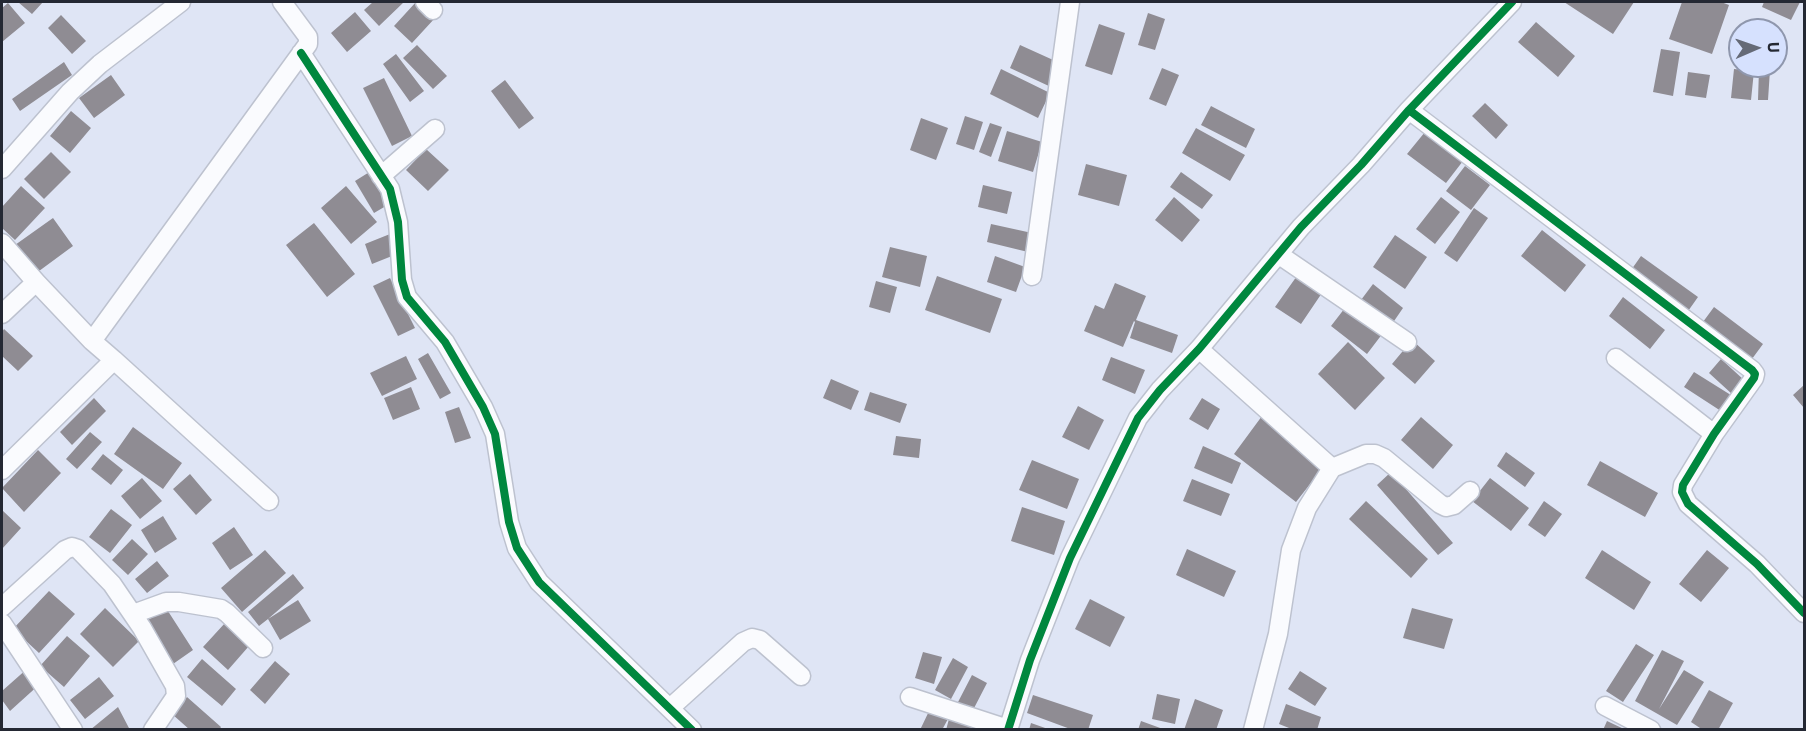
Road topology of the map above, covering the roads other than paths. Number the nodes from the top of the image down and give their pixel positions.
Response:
1 (182, 2) edge
2 (282, 2) edge
3 (1070, 2) edge
4 (1512, 2) edge
5 (301, 53) junction
6 (1409, 110) junction
7 (435, 129) dead end
8 (2, 169) edge
9 (381, 176) junction
10 (2, 243) edge
11 (1278, 254) junction
12 (1032, 276) dead end
13 (36, 282) junction
14 (2, 314) edge
15 (92, 341) junction
16 (1407, 342) dead end
17 (1199, 350) junction
18 (1616, 358) dead end
19 (114, 360) junction
20 (1714, 434) junction
21 (1332, 468) junction
22 (2, 470) edge
23 (1470, 491) dead end
24 (269, 501) dead end
25 (2, 608) edge
26 (1804, 613) edge
27 (132, 614) junction
28 (2, 624) edge
29 (263, 648) dead end
30 (801, 676) dead end
31 (910, 697) dead end
32 (1605, 706) dead end
33 (670, 708) junction
34 (74, 729) edge
35 (153, 729) edge
36 (692, 729) edge
37 (1008, 729) edge
38 (1253, 729) edge
39 (1652, 729) edge

1 - 8 street
2 - 5 street
3 - 12 street
4 - 6 street
5 - 9 street
5 - 15 street
6 - 11 street
6 - 20 street
7 - 9 street
9 - 33 street
10 - 13 street
11 - 16 street
11 - 17 street
13 - 14 street
13 - 15 street
15 - 19 street
17 - 21 street
17 - 37 street
18 - 20 street
19 - 22 street
19 - 24 street
20 - 26 street
21 - 23 street
21 - 38 street
25 - 27 street
27 - 29 street
27 - 35 street
28 - 34 street
30 - 33 street
31 - 37 street
32 - 39 street
33 - 36 street

